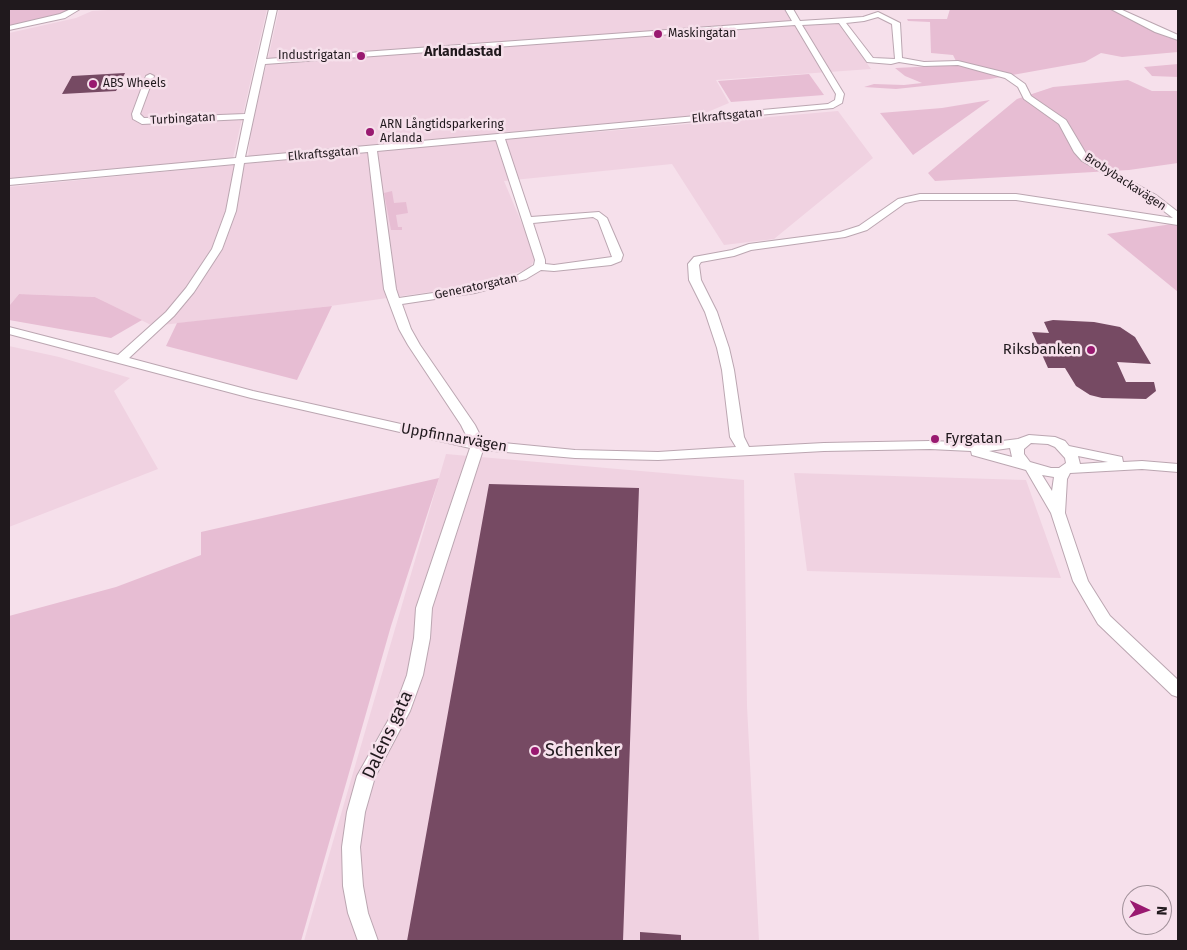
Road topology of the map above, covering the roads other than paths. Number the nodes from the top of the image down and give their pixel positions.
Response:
1 (76, 9) edge
2 (273, 9) edge
3 (789, 9) edge
4 (1115, 9) edge
5 (841, 21) junction
6 (798, 23) junction
7 (9, 28) edge
8 (1178, 38) edge
9 (899, 60) junction
10 (261, 62) junction
11 (150, 76) dead end
12 (131, 92) dead end
13 (140, 100) junction
14 (250, 116) junction
15 (500, 138) junction
16 (372, 150) junction
17 (240, 161) junction
18 (9, 182) edge
19 (1178, 217) edge
20 (527, 220) junction
21 (1178, 222) edge
22 (539, 267) junction
23 (394, 302) junction
24 (9, 331) edge
25 (120, 359) junction
26 (1021, 443) junction
27 (478, 445) junction
28 (911, 446) junction
29 (1068, 450) junction
30 (745, 452) junction
31 (1142, 465) junction
32 (1028, 467) junction
33 (1178, 468) edge
34 (1066, 470) junction
35 (1058, 514) junction
36 (1178, 690) edge
37 (368, 941) edge

1 - 7 street
2 - 10 street
3 - 6 street
4 - 8 street
5 - 6 street
5 - 9 street, Brobybackavägen
5 - 9 street
6 - 10 street
6 - 15 street, Elkraftsgatan
9 - 19 street, Brobybackavägen
10 - 14 street
11 - 13 street, Turbingatan
12 - 13 street, Turbingatan
13 - 14 street, Turbingatan
14 - 17 street
15 - 16 street, Elkraftsgatan
15 - 20 street
16 - 17 street, Elkraftsgatan
16 - 23 street
17 - 18 street, Elkraftsgatan
17 - 25 street
20 - 22 street
20 - 22 street
21 - 30 street
22 - 23 street, Generatorgatan
23 - 27 street
24 - 25 street, Uppfinnarvägen
25 - 27 street, Uppfinnarvägen
26 - 28 street, Uppfinnarvägen
26 - 29 street, Uppfinnarvägen
26 - 32 street
27 - 30 street, Uppfinnarvägen
27 - 37 street, Daléns gata
28 - 30 street, Uppfinnarvägen
28 - 32 street, Uppfinnarvägen
29 - 31 street
29 - 34 street
31 - 33 street
31 - 34 street
32 - 34 street, Uppfinnarvägen
32 - 35 street
34 - 35 street
35 - 36 street

